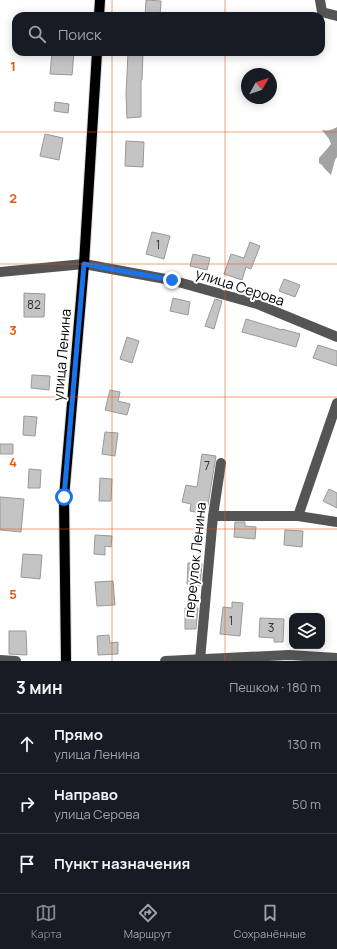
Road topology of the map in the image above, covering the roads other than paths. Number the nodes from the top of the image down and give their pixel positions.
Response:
1 (100, 0) edge
2 (320, 0) edge
3 (99, 12) edge
4 (322, 12) edge
5 (325, 13) edge
6 (337, 16) edge
7 (97, 56) edge
8 (84, 264) junction
9 (0, 272) edge
10 (337, 337) edge
11 (337, 403) edge
12 (221, 462) dead end
13 (213, 516) junction
14 (298, 516) junction
15 (337, 522) edge
16 (337, 658) edge
17 (0, 660) edge
18 (200, 660) junction
19 (16, 661) edge
20 (66, 661) edge
21 (165, 661) edge

1 - 3 main road
2 - 4 street
5 - 6 street
7 - 8 main road, улица Ленина
8 - 9 street, улица Серова
8 - 10 street, улица Серова
8 - 20 main road, улица Ленина
11 - 14 street
12 - 13 street, переулок Ленина
13 - 14 street
13 - 18 street, переулок Ленина
14 - 15 street
16 - 18 street
17 - 19 street
18 - 21 street

